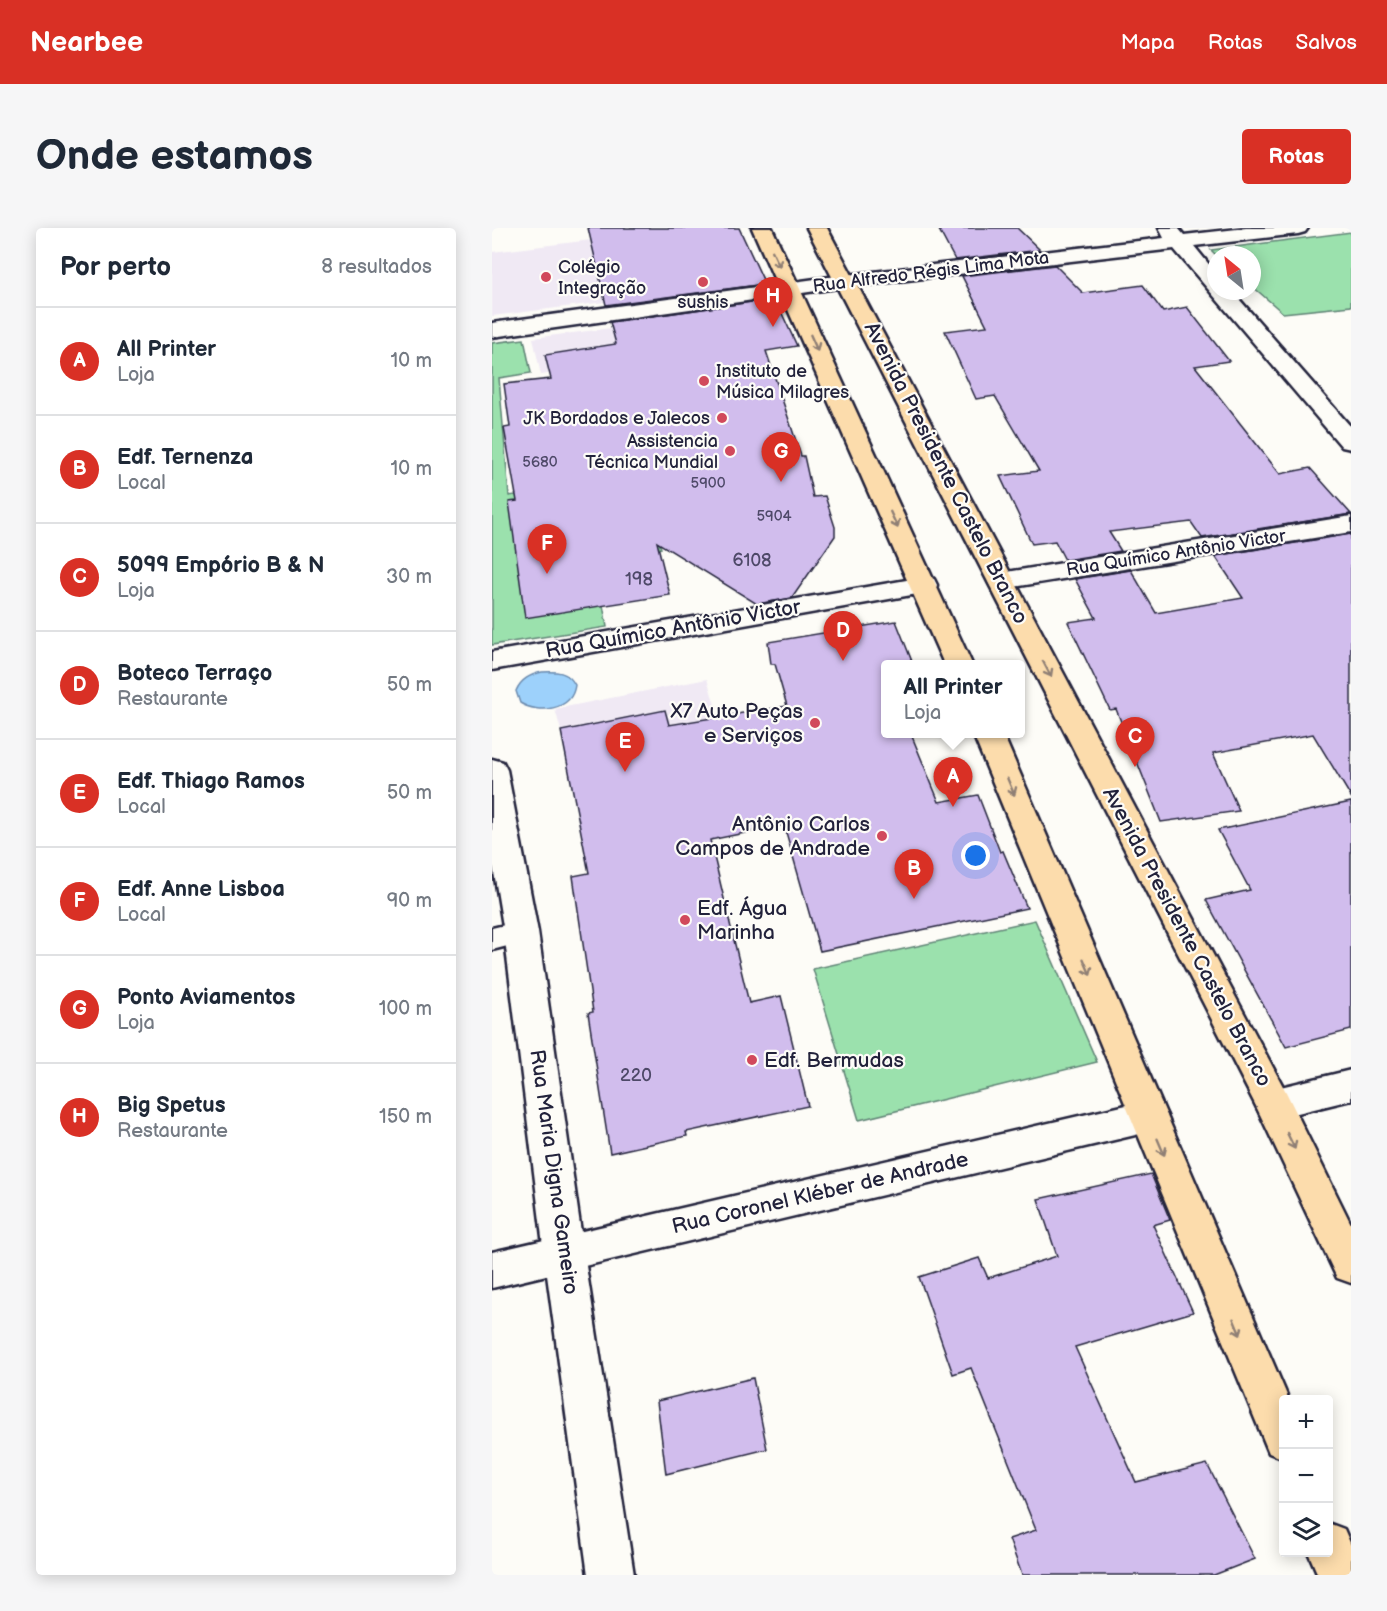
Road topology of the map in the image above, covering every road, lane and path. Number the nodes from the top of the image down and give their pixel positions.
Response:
1 (762, 228) edge
2 (817, 228) edge
3 (1298, 228) edge
4 (1173, 236) edge
5 (1207, 276) edge
6 (846, 282) junction
7 (790, 289) junction
8 (1228, 300) edge
9 (492, 330) edge
10 (1351, 442) edge
11 (1351, 524) edge
12 (1001, 581) junction
13 (924, 585) junction
14 (956, 660) edge
15 (492, 661) edge
16 (990, 738) edge
17 (492, 770) edge
18 (507, 936) edge
19 (1351, 1085) edge
20 (1273, 1102) junction
21 (1148, 1116) junction
22 (564, 1253) junction
23 (1351, 1265) edge
24 (492, 1270) edge
25 (1279, 1426) edge
26 (1333, 1555) edge
27 (611, 1575) edge
28 (1341, 1575) edge

1 -> 7 main road
2 - 6 main road, Avenida Presidente Castelo Branco
3 - 4 street, Rua Alfredo Régis Lima Mota
4 - 5 street
4 - 6 street, Rua Alfredo Régis Lima Mota
6 - 7 street, Rua Alfredo Régis Lima Mota
6 - 12 main road, Avenida Presidente Castelo Branco
7 - 9 street, Rua Alfredo Régis Lima Mota
7 -> 13 main road
8 - 10 street
11 - 12 street, Rua Químico Antônio Victor
12 -> 20 main road, Avenida Presidente Castelo Branco
13 - 14 main road
13 - 15 street, Rua Químico Antônio Victor
16 -> 21 main road
17 - 18 street, Rua Maria Digna Gameiro
18 - 22 street, Rua Maria Digna Gameiro
19 - 20 street
20 -> 23 main road, Avenida Presidente Castelo Branco
21 - 22 street, Rua Coronel Kléber de Andrade
21 -> 25 main road
22 - 24 street, Rua Coronel Kléber de Andrade
22 - 27 street, Rua Maria Digna Gameiro
26 - 28 main road

